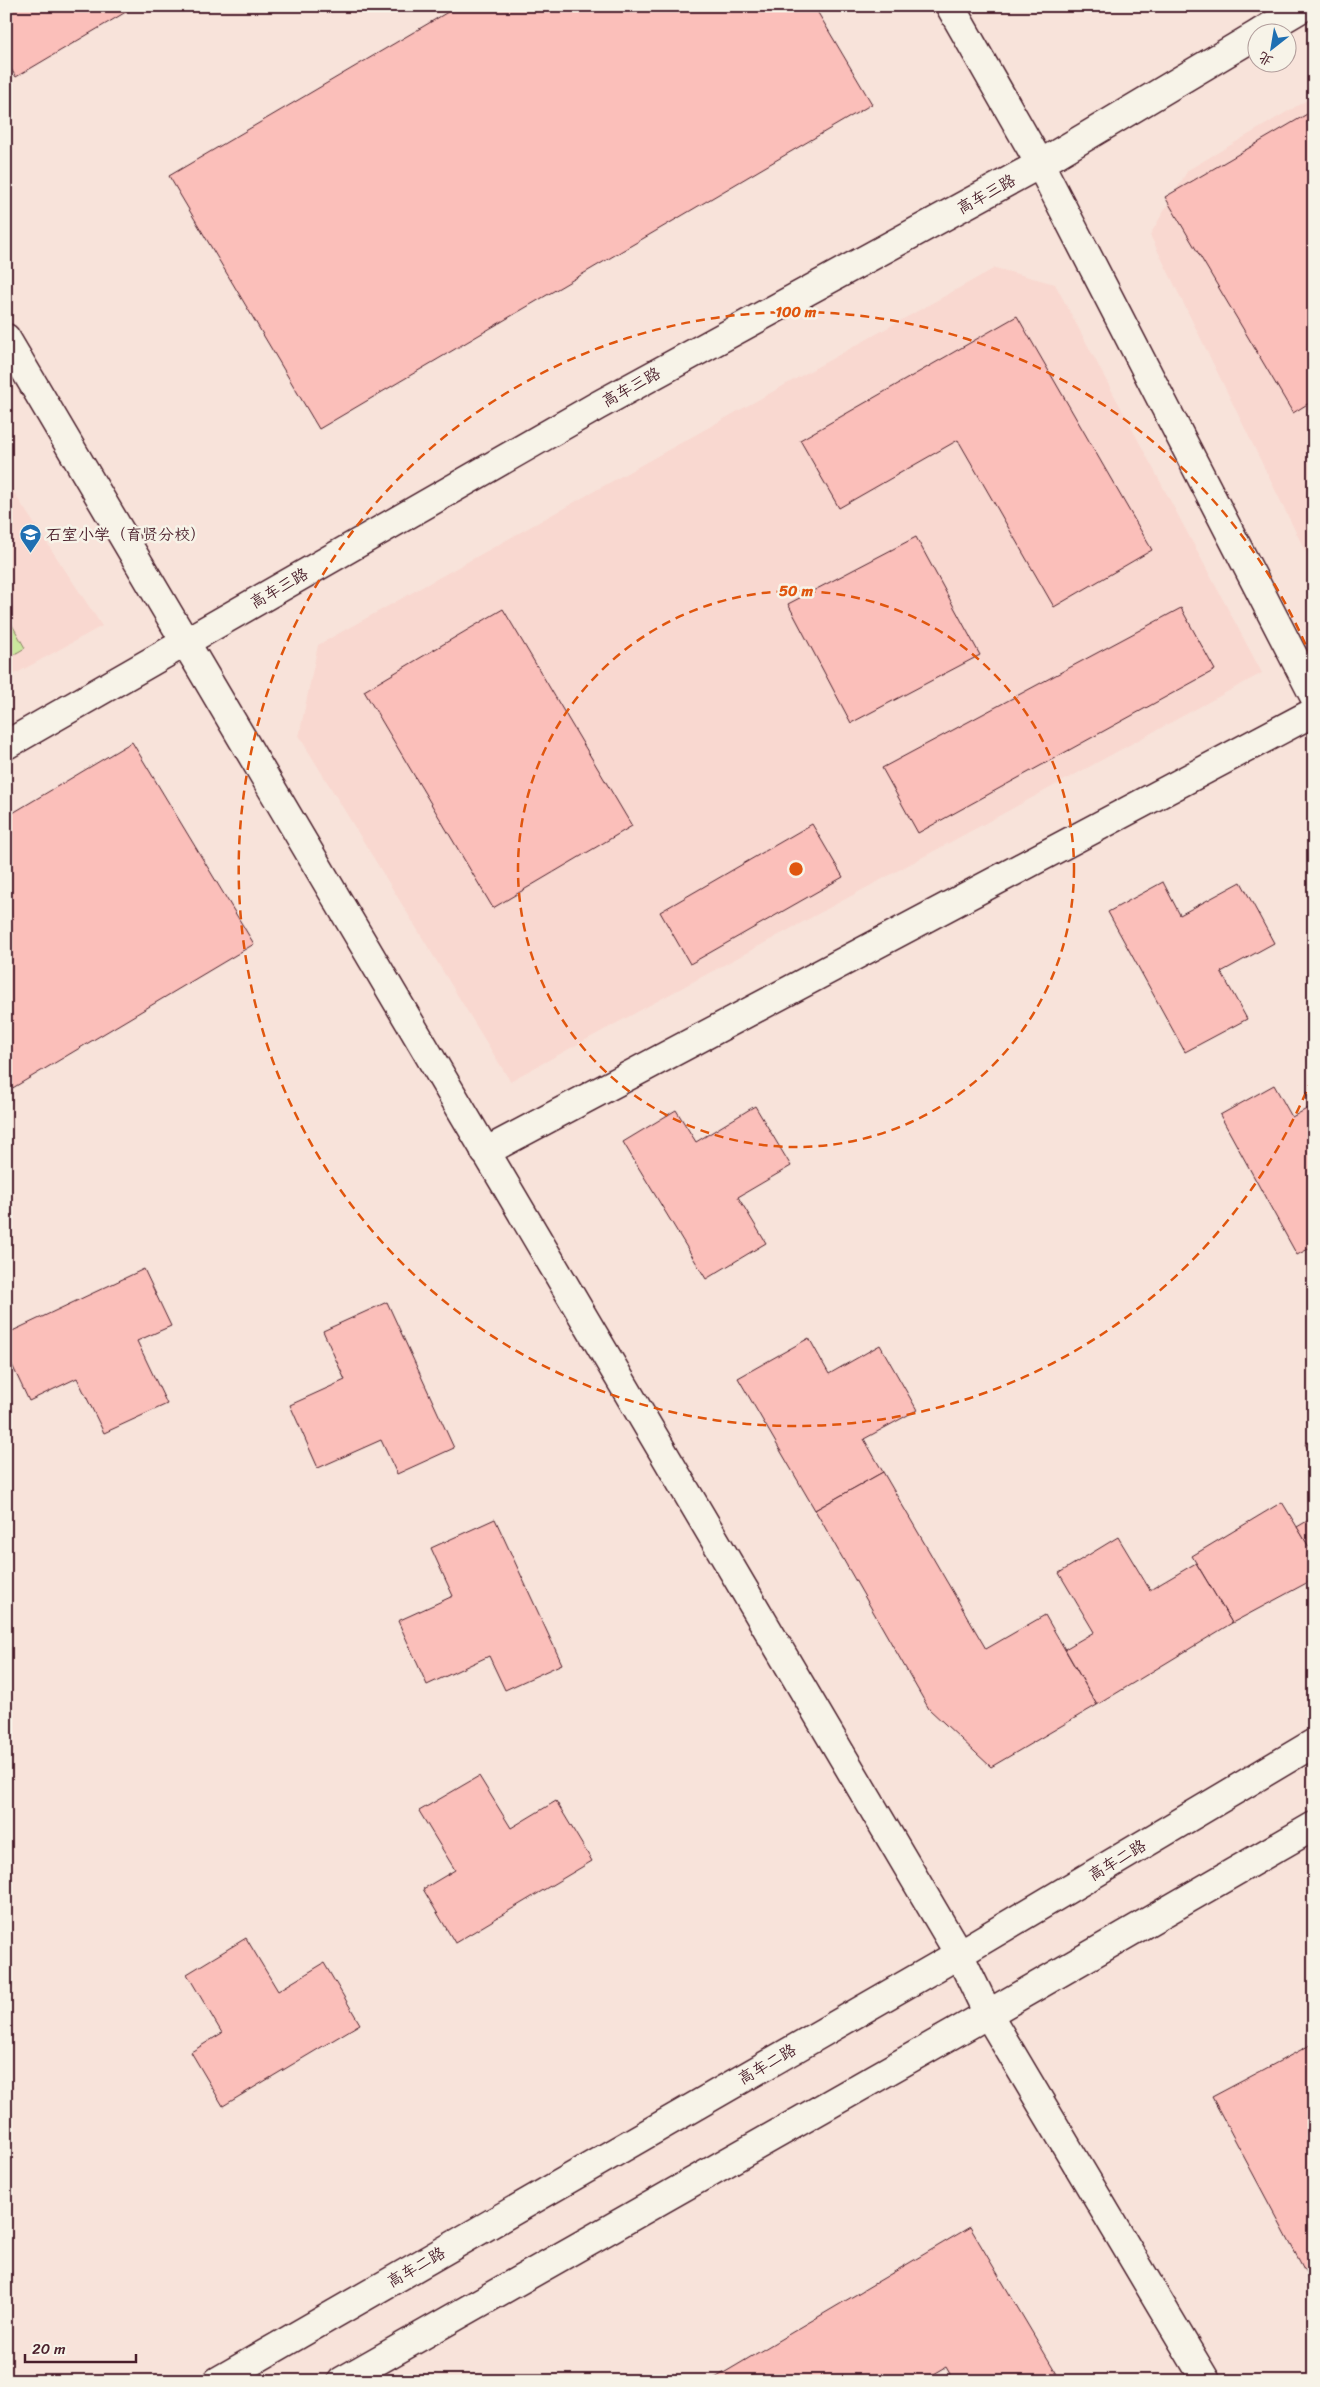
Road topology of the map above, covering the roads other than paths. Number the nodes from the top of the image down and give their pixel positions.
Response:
1 (950, 6) edge
2 (1305, 6) edge
3 (1278, 22) edge
4 (1248, 40) edge
5 (1040, 164) junction
6 (6, 338) edge
7 (187, 641) junction
8 (1314, 696) edge
9 (1314, 712) edge
10 (6, 745) edge
11 (485, 1152) junction
12 (1314, 1743) edge
13 (1314, 1826) edge
14 (960, 1954) junction
15 (988, 2014) junction
16 (218, 2381) edge
17 (342, 2381) edge
18 (1206, 2381) edge

1 - 5 street
2 - 3 street, 高车三路
4 - 5 street, 高车三路
5 - 7 street, 高车三路
5 - 8 street
6 - 7 street
7 - 10 street, 高车三路
7 - 11 street
9 - 11 street
11 - 14 street
12 - 14 street, 高车二路
13 - 15 street
14 - 15 street
14 - 16 street, 高车二路
15 - 17 street
15 - 18 street

